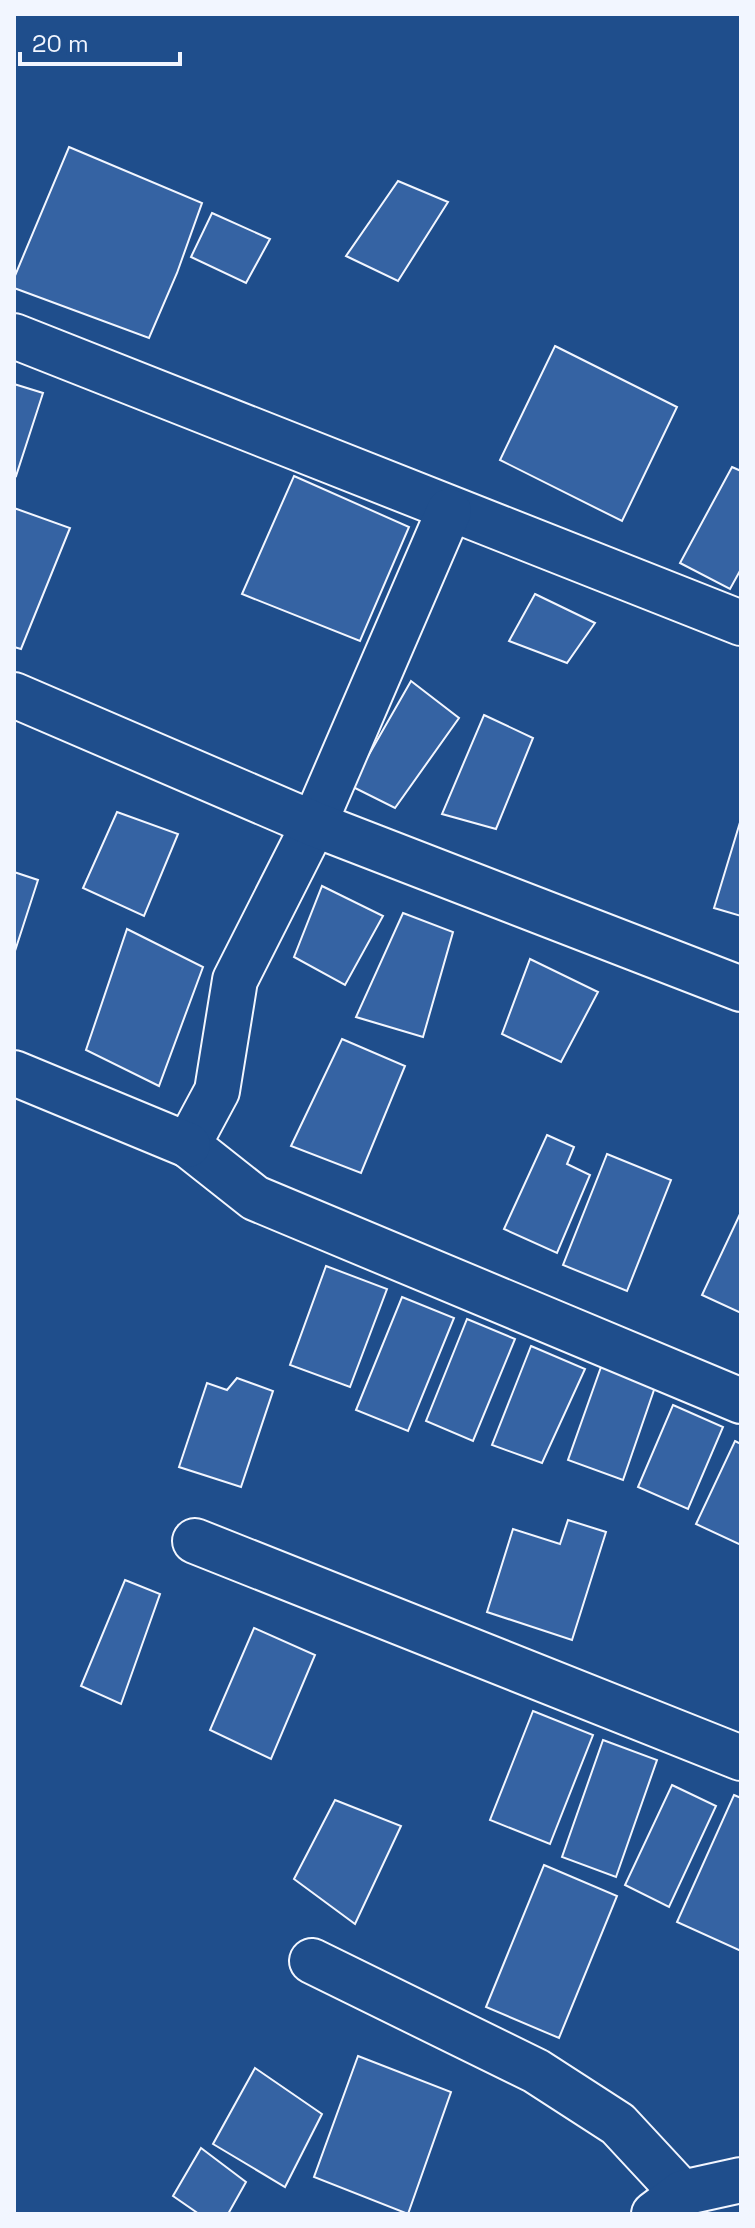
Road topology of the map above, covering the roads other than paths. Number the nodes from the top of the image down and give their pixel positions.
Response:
1 (14, 336) edge
2 (449, 511) junction
3 (741, 623) edge
4 (14, 695) edge
5 (314, 824) junction
6 (741, 989) edge
7 (14, 1073) edge
8 (188, 1145) junction
9 (741, 1401) edge
10 (195, 1541) dead end
11 (741, 1758) edge
12 (312, 1961) dead end
13 (741, 2180) edge
14 (668, 2203) edge

1 - 2 street
2 - 3 street
2 - 5 street
4 - 5 street
5 - 6 street
5 - 8 street
7 - 8 street
8 - 9 street
10 - 11 street
12 - 14 street
13 - 14 street

